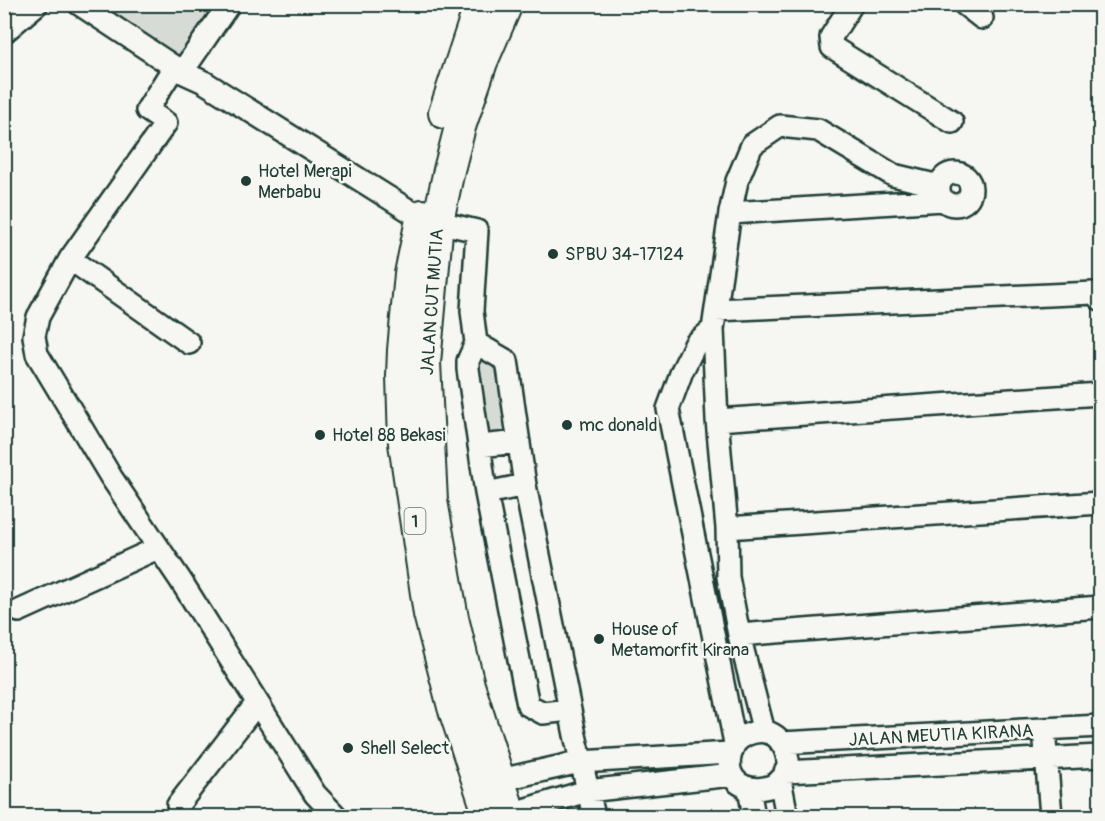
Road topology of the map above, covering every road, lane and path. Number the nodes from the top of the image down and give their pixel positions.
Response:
1 (37, 4) edge
2 (79, 4) edge
3 (229, 4) edge
4 (480, 4) edge
5 (507, 4) edge
6 (852, 4) edge
7 (964, 4) edge
8 (982, 18) dead end
9 (7, 25) edge
10 (178, 70) junction
11 (952, 122) dead end
12 (730, 213) junction
13 (430, 219) junction
14 (70, 259) junction
15 (1101, 299) edge
16 (714, 320) junction
17 (189, 344) dead end
18 (476, 344) junction
19 (1101, 394) edge
20 (717, 420) junction
21 (519, 442) junction
22 (479, 446) junction
23 (525, 485) junction
24 (486, 493) junction
25 (1101, 503) edge
26 (727, 528) junction
27 (158, 548) junction
28 (728, 577) junction
29 (702, 582) junction
30 (1101, 607) edge
31 (19, 611) dead end
32 (739, 635) junction
33 (257, 703) junction
34 (569, 710) junction
35 (1101, 726) edge
36 (1044, 729) junction
37 (773, 737) junction
38 (732, 748) junction
39 (1101, 756) edge
40 (1046, 759) junction
41 (580, 762) junction
42 (732, 775) junction
43 (783, 776) junction
44 (500, 780) junction
45 (749, 789) junction
46 (587, 791) junction
47 (178, 805) dead end
48 (336, 816) edge
49 (503, 816) edge
50 (594, 816) edge
51 (754, 816) edge
52 (787, 816) edge
53 (1051, 816) edge

1 - 9 street
2 - 10 street
3 - 10 street
4 - 13 highway, JALAN CUT MUTIA / 1
5 - 13 highway, JALAN CUT MUTIA / 1
6 - 11 street
7 - 8 street
10 - 13 street
10 - 14 street
12 - 12 street
12 - 16 street
13 - 18 street
13 - 44 highway, JALAN CUT MUTIA / 1
13 - 49 highway, JALAN CUT MUTIA / 1
14 - 17 street
14 - 27 street
15 - 16 street
16 - 20 street
16 - 29 street
18 - 21 street
18 - 22 street
19 - 20 street
20 - 26 street
21 - 22 street
21 - 23 street
22 - 24 street
23 - 24 street
23 - 34 street
24 - 34 street
25 - 26 street
26 - 28 street
27 - 31 street
27 - 33 street
28 - 29 street
28 - 32 street
29 - 38 street
30 - 32 street
32 - 37 street
33 - 47 street
33 - 48 street
34 - 41 street
35 - 36 street, JALAN MEUTIA KIRANA
36 - 37 street, JALAN MEUTIA KIRANA
36 - 40 street
37 - 38 street
37 - 43 street
38 - 41 street
38 - 42 street
39 - 40 street, JALAN MEUTIA KIRANA
40 - 43 street, JALAN MEUTIA KIRANA
40 - 53 street
41 - 44 street
41 - 46 street
42 - 45 street
42 - 46 street
43 - 45 street
43 - 52 street
44 - 49 highway, JALAN CUT MUTIA / 1
45 - 51 street
46 - 49 street
46 - 50 street

